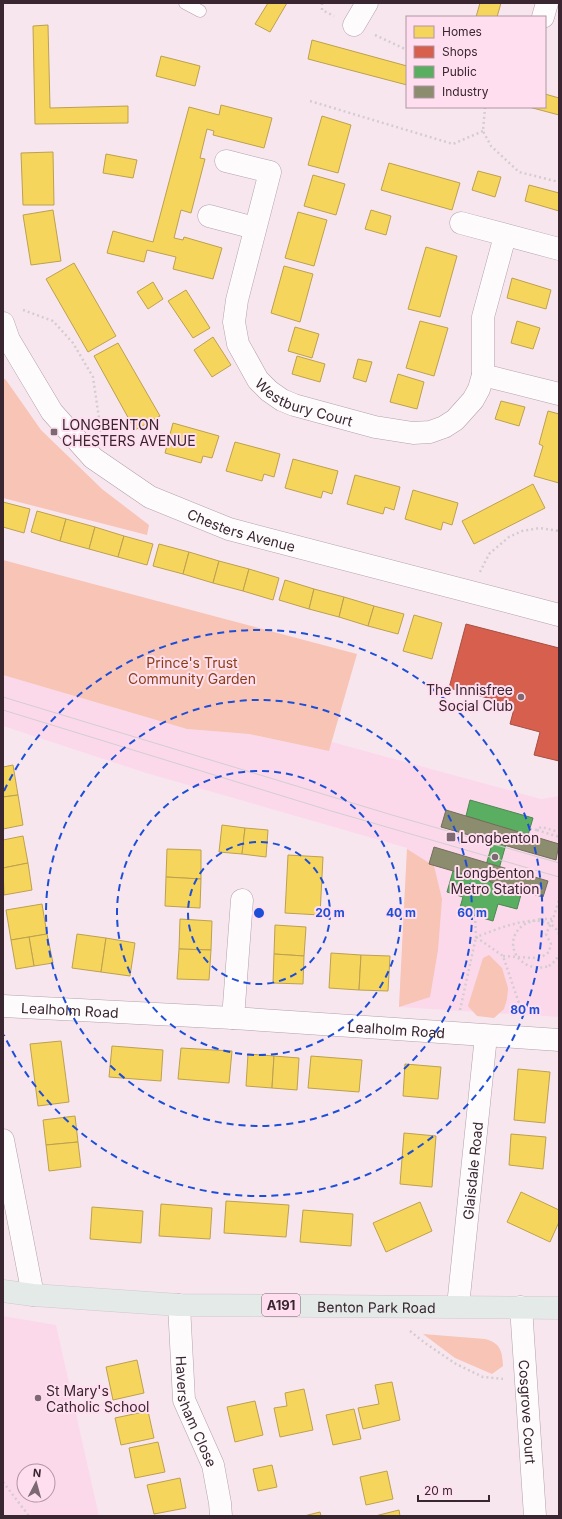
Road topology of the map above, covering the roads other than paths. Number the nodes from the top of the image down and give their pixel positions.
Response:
1 (185, 3) edge
2 (367, 3) edge
3 (547, 3) edge
4 (200, 11) dead end
5 (543, 16) edge
6 (354, 25) dead end
7 (226, 161) dead end
8 (209, 216) dead end
9 (461, 224) dead end
10 (255, 228) junction
11 (505, 236) junction
12 (559, 249) edge
13 (8, 328) edge
14 (483, 375) junction
15 (559, 394) edge
16 (558, 613) edge
17 (242, 900) dead end
18 (3, 1006) edge
19 (233, 1018) junction
20 (486, 1036) junction
21 (559, 1040) edge
22 (3, 1140) edge
23 (7, 1180) edge
24 (3, 1291) edge
25 (33, 1296) junction
26 (178, 1305) junction
27 (458, 1306) junction
28 (521, 1307) junction
29 (559, 1308) edge
30 (221, 1516) edge
31 (535, 1516) edge

1 - 4 lane
2 - 6 street
3 - 5 street
7 - 10 street, Westbury Court
8 - 10 street
9 - 11 street
10 - 14 street, Westbury Court
11 - 12 street
11 - 14 street, Westbury Court
13 - 16 street, Chesters Avenue
14 - 15 street
17 - 19 street
18 - 19 street, Lealholm Road
19 - 20 street, Lealholm Road
20 - 21 street, Lealholm Road
20 - 27 street, Glaisdale Road
22 - 23 street
23 - 25 street
24 - 25 main road, Benton Park Road / A191
25 - 26 main road, Benton Park Road / A191
26 - 27 main road, Benton Park Road / A191
26 - 30 street, Haversham Close
27 - 28 main road, Benton Park Road / A191
28 - 29 main road, Benton Park Road / A191
28 - 31 street, Cosgrove Court

